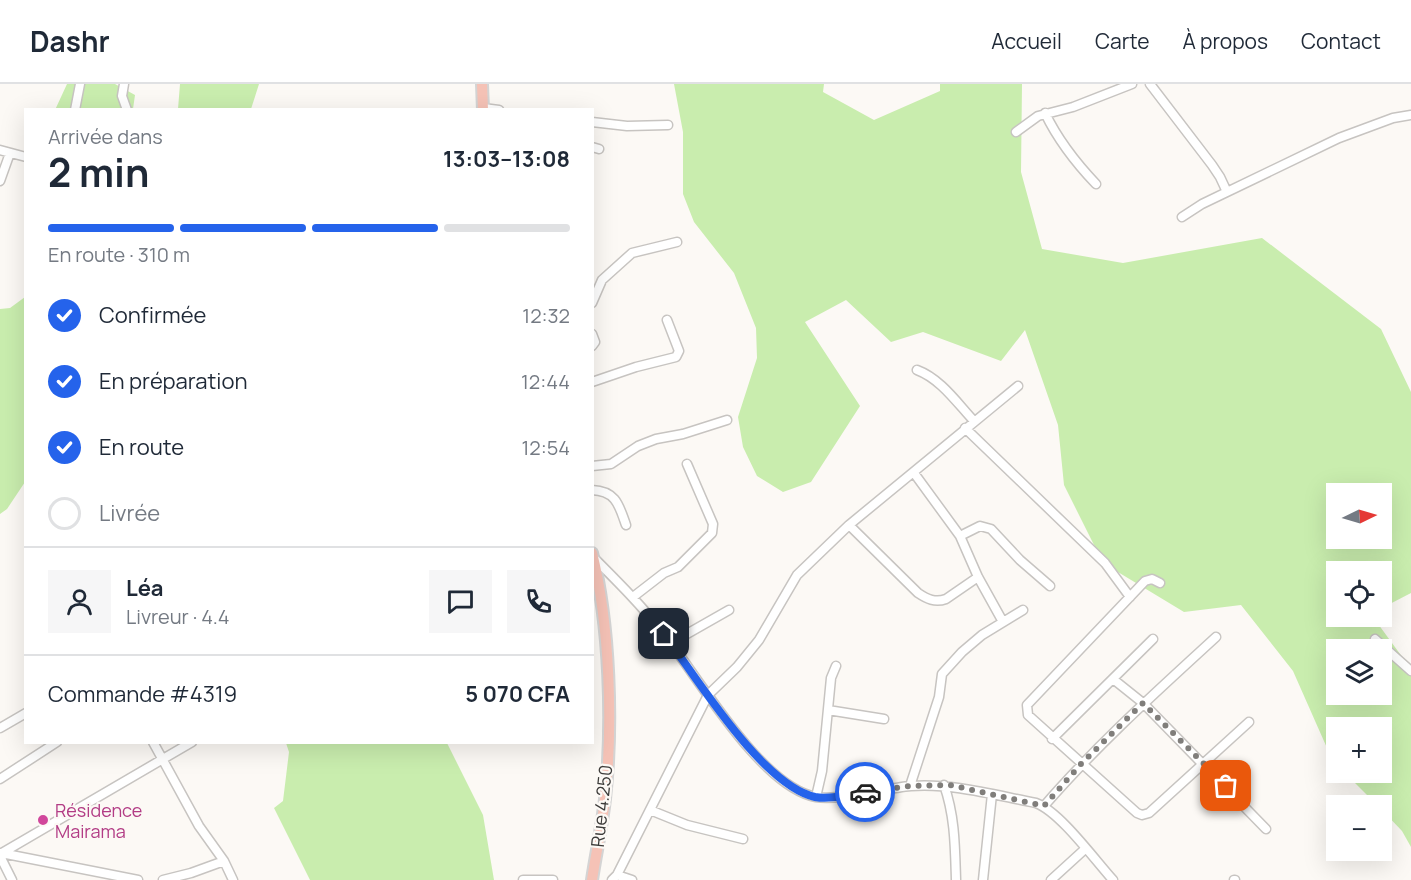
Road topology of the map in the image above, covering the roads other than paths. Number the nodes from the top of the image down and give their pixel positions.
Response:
1 (81, 84) edge
2 (124, 84) edge
3 (482, 84) edge
4 (1132, 84) edge
5 (1150, 84) edge
6 (75, 108) edge
7 (126, 108) edge
8 (483, 108) edge
9 (1045, 113) junction
10 (1411, 115) edge
11 (594, 122) edge
12 (668, 125) dead end
13 (1016, 132) dead end
14 (0, 150) edge
15 (10, 153) junction
16 (24, 156) edge
17 (0, 181) edge
18 (1096, 184) dead end
19 (1227, 192) junction
20 (1182, 217) dead end
21 (677, 242) dead end
22 (594, 298) edge
23 (667, 320) dead end
24 (917, 370) dead end
25 (594, 381) edge
26 (1018, 386) dead end
27 (727, 420) dead end
28 (974, 421) junction
29 (965, 428) junction
30 (687, 464) dead end
31 (594, 466) edge
32 (914, 473) junction
33 (594, 490) edge
34 (626, 525) dead end
35 (849, 525) junction
36 (960, 536) junction
37 (594, 556) edge
38 (594, 561) edge
39 (978, 577) junction
40 (1160, 583) dead end
41 (1050, 586) dead end
42 (633, 597) junction
43 (1130, 597) junction
44 (729, 610) dead end
45 (1023, 610) dead end
46 (1003, 621) junction
47 (1216, 637) dead end
48 (1153, 639) dead end
49 (671, 644) junction
50 (1392, 654) edge
51 (836, 666) dead end
52 (1411, 671) edge
53 (1113, 679) junction
54 (708, 695) junction
55 (1143, 703) junction
56 (828, 710) junction
57 (24, 713) edge
58 (884, 719) dead end
59 (1249, 722) dead end
60 (0, 728) edge
61 (1053, 739) junction
62 (54, 744) edge
63 (154, 744) edge
64 (189, 744) edge
65 (163, 759) junction
66 (1081, 764) junction
67 (1201, 764) junction
68 (0, 779) edge
69 (944, 785) junction
70 (910, 786) junction
71 (992, 794) junction
72 (816, 797) junction
73 (1044, 806) junction
74 (650, 810) junction
75 (1266, 829) dead end
76 (743, 839) dead end
77 (1085, 849) junction
78 (1, 854) edge
79 (224, 861) junction
80 (615, 877) edge
81 (12, 880) edge
82 (138, 880) edge
83 (163, 880) edge
84 (233, 880) edge
85 (523, 880) edge
86 (554, 880) edge
87 (592, 880) edge
88 (632, 880) edge
89 (956, 880) edge
90 (983, 880) edge
91 (1051, 880) edge
92 (1113, 880) edge

1 - 6 street
2 - 7 street
3 - 8 main road
4 - 9 street
5 - 19 street
9 - 13 street
9 - 18 street
10 - 19 street
11 - 12 street
14 - 15 street
15 - 16 street
15 - 17 street
19 - 20 street
21 - 22 street
23 - 25 street
24 - 28 street
26 - 28 street
27 - 31 street
28 - 29 street
29 - 32 street
29 - 43 street
30 - 42 street
32 - 35 street
32 - 36 street
33 - 34 street
35 - 39 street
35 - 54 street
36 - 39 street
36 - 41 street
37 - 42 street
38 - 87 main road, Rue 4.250
39 - 46 street
40 - 43 street
42 - 49 street
43 - 61 street
44 - 49 street
45 - 46 street
46 - 70 street
47 - 55 street
48 - 53 street
49 - 54 street
50 - 52 street
51 - 56 street
53 - 55 street
53 - 61 street
54 - 72 street
54 - 74 street
55 - 66 street
55 - 67 street
56 - 58 street
56 - 72 street
57 - 60 street
59 - 67 street
61 - 66 street
62 - 68 street
63 - 65 street
64 - 65 street
65 - 78 street
65 - 79 street
66 - 67 street
66 - 73 street
67 - 75 street
69 - 70 street
69 - 71 street
69 - 89 street
70 - 72 street
71 - 73 street
71 - 90 street
73 - 77 street
74 - 76 street
74 - 80 street
77 - 91 street
77 - 92 street
78 - 81 street
78 - 82 street
79 - 83 street
79 - 84 street
80 - 88 street
85 - 86 street

